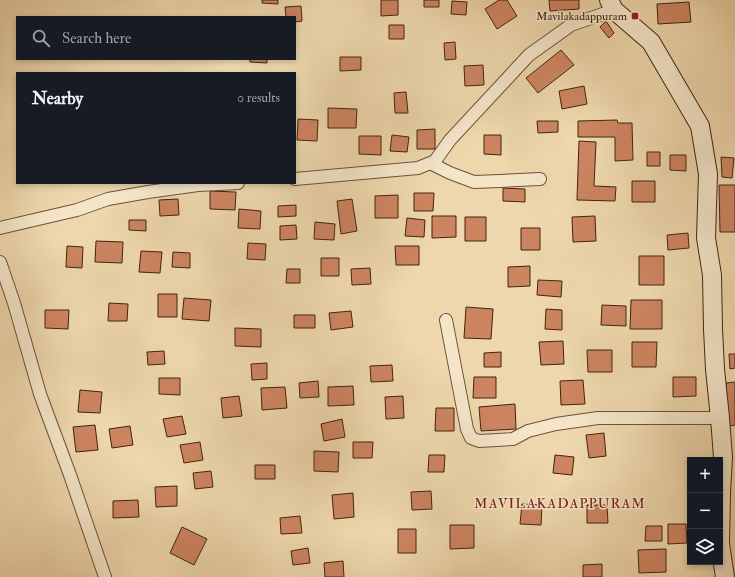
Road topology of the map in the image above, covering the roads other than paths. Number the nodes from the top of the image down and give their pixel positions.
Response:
1 (612, 5) edge
2 (430, 163) junction
3 (296, 179) edge
4 (540, 179) dead end
5 (218, 184) edge
6 (0, 228) edge
7 (0, 262) edge
8 (446, 320) dead end
9 (720, 418) junction
10 (105, 577) edge
11 (725, 577) edge

1 - 2 street
1 - 9 main road
2 - 3 street
2 - 4 street
5 - 6 street
7 - 10 street
8 - 9 street
9 - 11 main road

